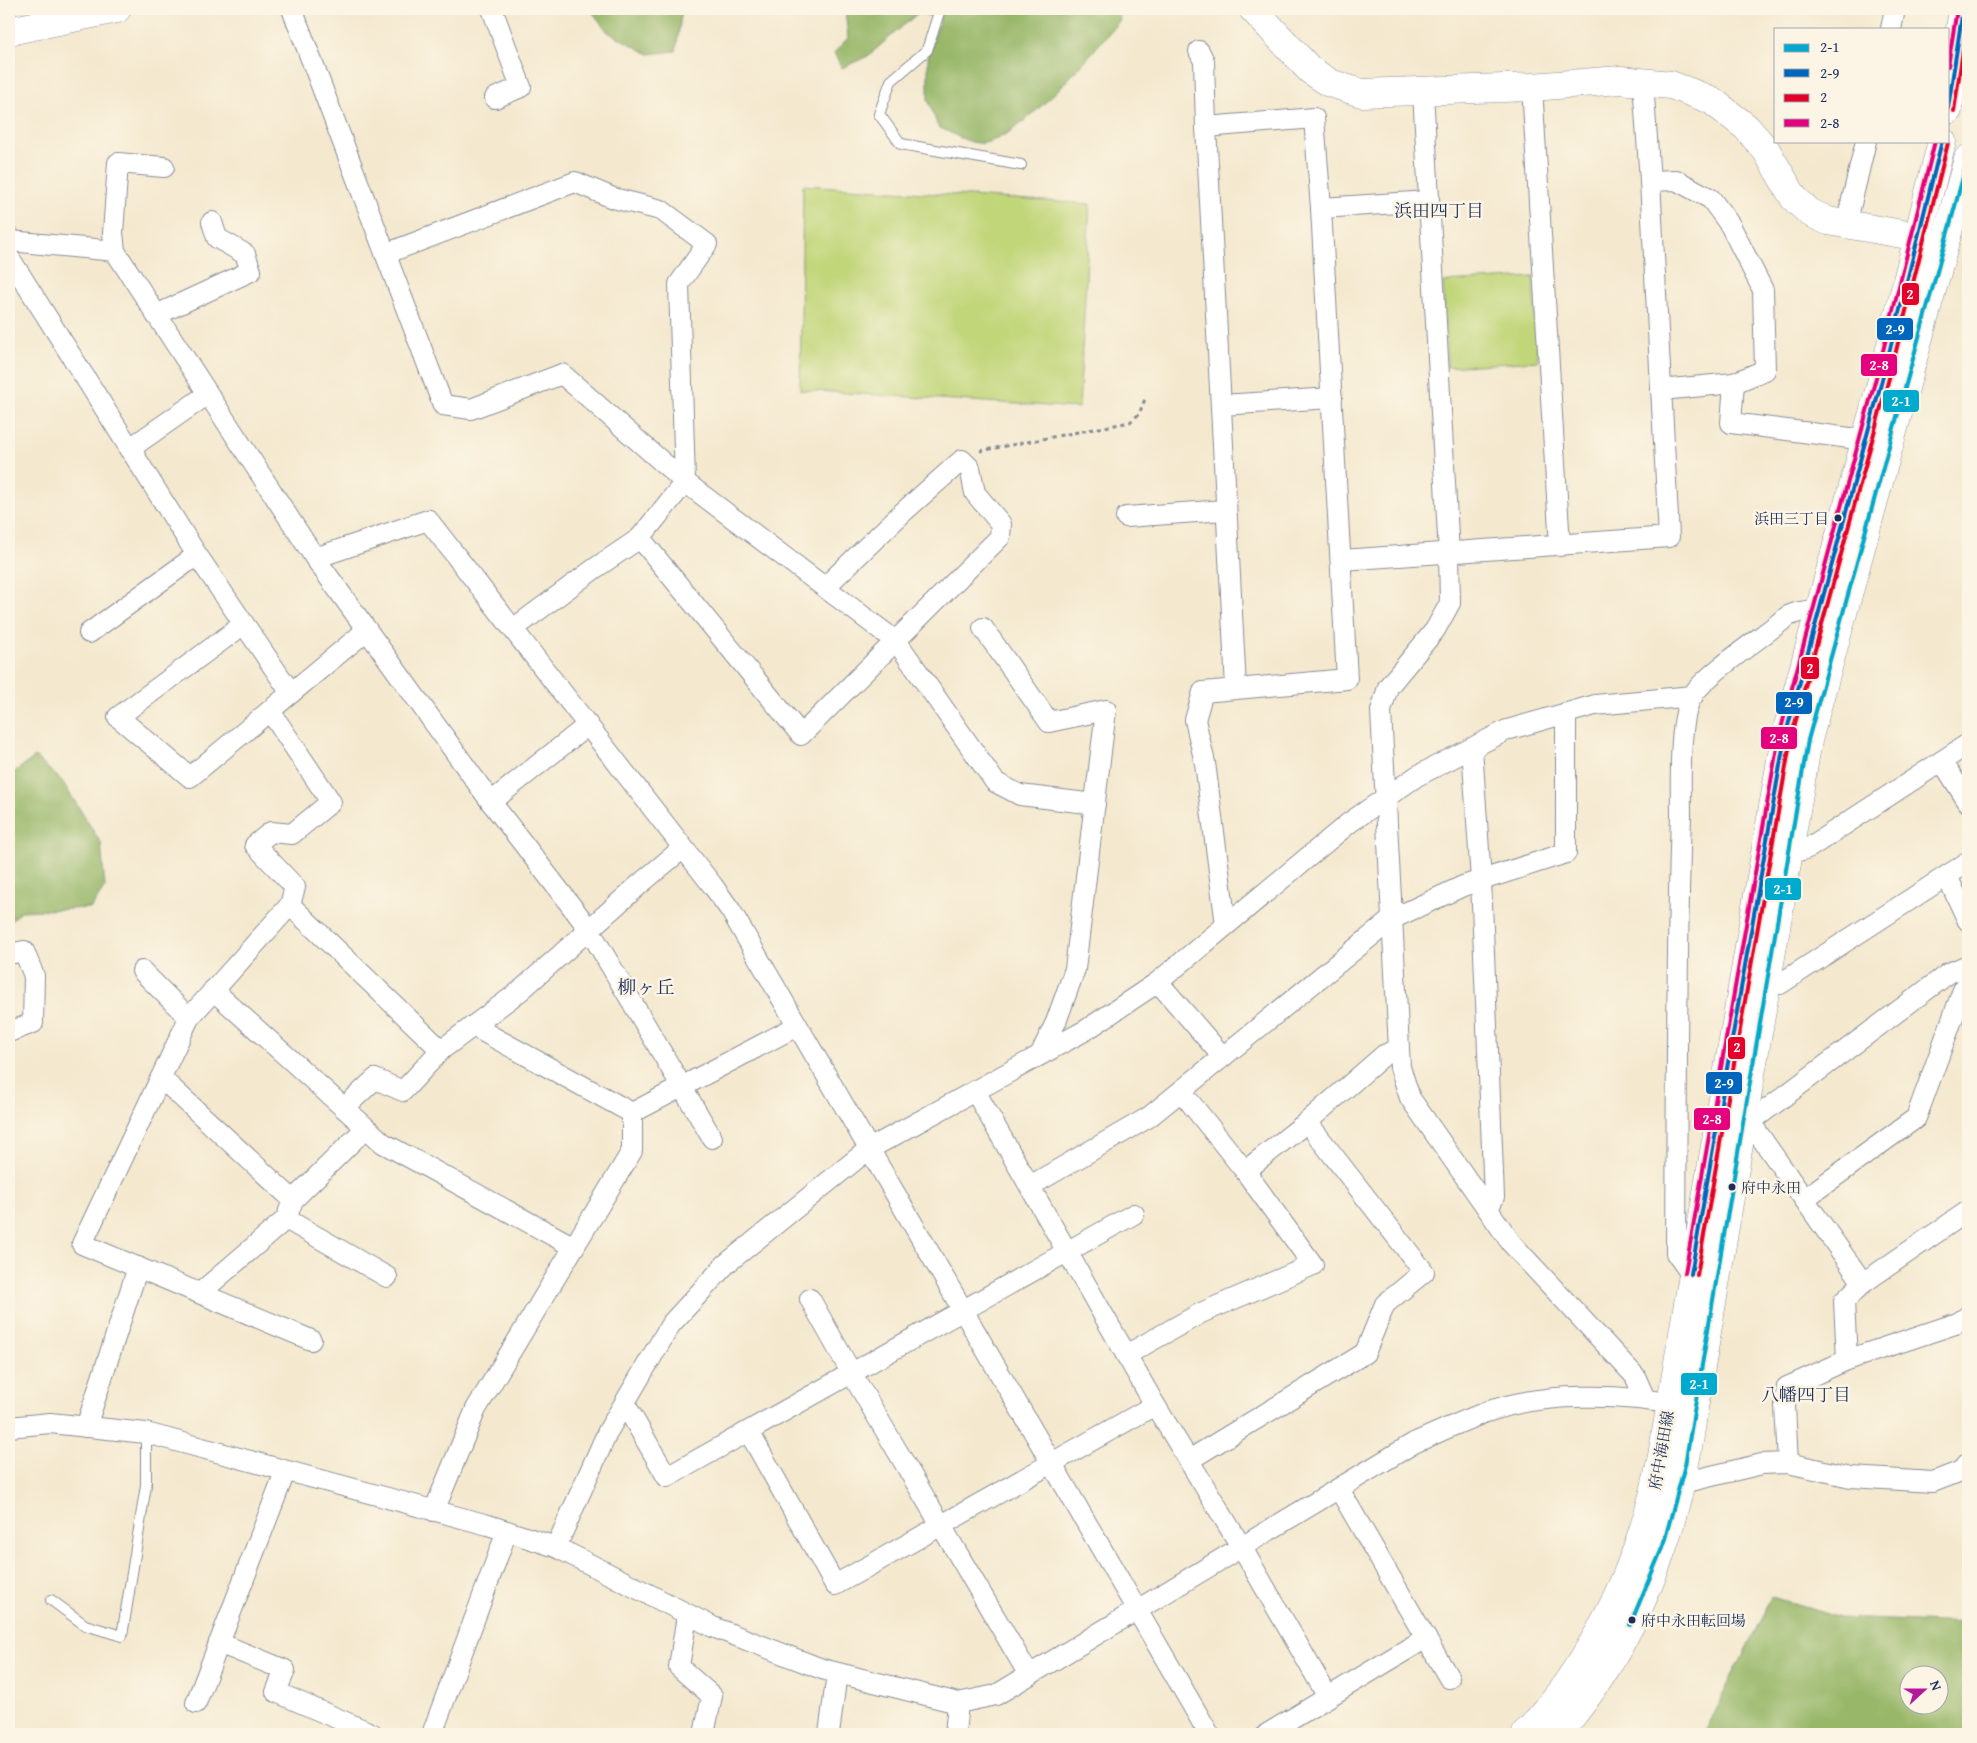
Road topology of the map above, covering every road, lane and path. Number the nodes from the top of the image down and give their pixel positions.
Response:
1 (117, 9) edge
2 (292, 9) edge
3 (492, 9) edge
4 (940, 9) edge
5 (1253, 9) edge
6 (1895, 9) edge
7 (1963, 9) edge
8 (1891, 28) edge
9 (9, 31) edge
10 (1199, 51) dead end
11 (1643, 82) junction
12 (1532, 87) junction
13 (1423, 92) junction
14 (1950, 97) edge
15 (495, 98) dead end
16 (1206, 126) junction
17 (1866, 142) edge
18 (1942, 142) edge
19 (1968, 159) edge
20 (1021, 165) dead end
21 (164, 167) dead end
22 (1650, 181) junction
23 (1932, 189) junction
24 (1963, 196) edge
25 (1429, 201) junction
26 (1322, 208) junction
27 (212, 222) dead end
28 (1846, 225) junction
29 (1919, 237) junction
30 (9, 245) edge
31 (115, 251) junction
32 (385, 254) junction
33 (156, 314) junction
34 (1734, 383) junction
35 (1661, 390) junction
36 (208, 394) junction
37 (1332, 398) junction
38 (1145, 399) dead end
39 (1221, 405) junction
40 (1866, 440) junction
41 (129, 449) junction
42 (962, 460) junction
43 (685, 482) junction
44 (1225, 510) junction
45 (1126, 517) dead end
46 (640, 538) junction
47 (1560, 546) junction
48 (1449, 554) junction
49 (197, 555) junction
50 (315, 558) junction
51 (1342, 560) junction
52 (825, 587) junction
53 (1831, 613) junction
54 (244, 624) junction
55 (983, 628) dead end
56 (513, 629) junction
57 (367, 630) junction
58 (89, 633) dead end
59 (897, 642) junction
60 (1236, 688) junction
61 (291, 693) junction
62 (1693, 696) junction
63 (270, 711) junction
64 (1566, 713) junction
65 (588, 725) junction
66 (1968, 744) edge
67 (1472, 748) junction
68 (1942, 761) junction
69 (1385, 798) junction
70 (491, 802) junction
71 (1968, 802) edge
72 (1094, 804) junction
73 (683, 848) junction
74 (1789, 851) junction
75 (1968, 862) edge
76 (1947, 876) junction
77 (1481, 880) junction
78 (290, 905) junction
79 (1392, 919) junction
80 (1968, 921) edge
81 (1226, 925) junction
82 (589, 929) junction
83 (9, 954) edge
84 (1968, 966) edge
85 (142, 971) dead end
86 (1755, 981) junction
87 (1158, 982) junction
88 (1968, 983) edge
89 (213, 990) junction
90 (189, 1018) junction
91 (473, 1026) junction
92 (797, 1026) junction
93 (9, 1032) edge
94 (1399, 1049) junction
95 (441, 1050) junction
96 (1040, 1055) junction
97 (1223, 1057) junction
98 (160, 1078) junction
99 (684, 1088) junction
100 (975, 1091) junction
101 (1181, 1091) junction
102 (344, 1108) junction
103 (632, 1112) junction
104 (1738, 1120) junction
105 (1307, 1122) junction
106 (366, 1128) junction
107 (712, 1138) dead end
108 (869, 1149) junction
109 (1244, 1171) junction
110 (1030, 1186) junction
111 (1804, 1199) junction
112 (293, 1200) junction
113 (1488, 1209) junction
114 (1968, 1210) edge
115 (1134, 1214) dead end
116 (286, 1219) junction
117 (574, 1247) junction
118 (1068, 1252) junction
119 (138, 1267) junction
120 (1691, 1274) junction
121 (387, 1277) dead end
122 (1863, 1283) junction
123 (200, 1293) junction
124 (810, 1299) dead end
125 (964, 1312) junction
126 (1968, 1321) edge
127 (312, 1340) dead end
128 (1126, 1355) junction
129 (1846, 1360) junction
130 (852, 1374) junction
131 (1669, 1403) junction
132 (624, 1404) junction
133 (1155, 1405) junction
134 (9, 1427) edge
135 (86, 1427) junction
136 (749, 1432) junction
137 (146, 1433) junction
138 (1189, 1460) junction
139 (1051, 1462) junction
140 (1788, 1463) junction
141 (1968, 1463) edge
142 (285, 1472) junction
143 (1682, 1483) junction
144 (1338, 1489) junction
145 (434, 1511) junction
146 (940, 1524) junction
147 (507, 1531) junction
148 (556, 1547) junction
149 (1242, 1548) junction
150 (51, 1600) dead end
151 (1138, 1611) junction
152 (687, 1615) junction
153 (1426, 1638) junction
154 (219, 1643) junction
155 (837, 1673) junction
156 (1029, 1675) junction
157 (1449, 1678) dead end
158 (1328, 1697) junction
159 (196, 1703) dead end
160 (958, 1703) junction
161 (373, 1734) edge
162 (432, 1734) edge
163 (704, 1734) edge
164 (829, 1734) edge
165 (955, 1734) edge
166 (1209, 1734) edge
167 (1267, 1734) edge
168 (1526, 1734) edge
169 (1557, 1734) edge

1 - 9 main road
2 - 32 street
3 - 15 street
4 - 20 lane
5 - 13 main road
6 - 8 street
7 - 14 main road
10 - 16 street
11 - 12 main road
11 - 22 street
11 - 28 main road
12 - 13 main road
12 - 47 street
13 - 25 street
16 - 26 street
16 - 39 street
17 - 28 street
18 - 23 main road, 府中海田線
19 - 24 main road, 府中海田線
21 - 31 street
22 - 34 street
22 - 35 street
23 - 24 street
23 - 29 main road, 府中海田線
24 - 53 main road, 府中海田線
25 - 26 street
25 - 48 street
26 - 37 street
27 - 33 street
28 - 29 main road
29 - 40 main road, 府中海田線
30 - 31 street
30 - 41 street
31 - 33 street
32 - 43 street
32 - 43 street
33 - 36 street
34 - 35 street
34 - 40 street
35 - 47 street
36 - 41 street
36 - 50 street
37 - 39 street
37 - 51 street
38 - 42 path
39 - 44 street
40 - 53 main road, 府中海田線
41 - 49 street
42 - 52 street
42 - 59 street
43 - 46 street
43 - 52 street
44 - 45 street
44 - 60 street
46 - 56 street
46 - 59 street
47 - 48 street
48 - 51 street
48 - 69 street
49 - 54 street
49 - 58 street
50 - 56 street
50 - 57 street
51 - 60 street
52 - 59 street
53 - 62 street
53 - 74 main road, 府中海田線
53 - 86 main road, 府中海田線
54 - 61 street
54 - 63 street
55 - 72 street
56 - 65 street
57 - 61 street
57 - 70 street
59 - 72 street
60 - 81 street
61 - 63 street
62 - 64 street
62 - 120 street
63 - 78 street
64 - 67 street
64 - 77 street
65 - 70 street
65 - 73 street
66 - 68 street
67 - 69 street
67 - 77 street
68 - 71 street
68 - 74 street
69 - 79 street
69 - 81 street
70 - 82 street
72 - 96 street
73 - 82 street
73 - 92 street
74 - 86 main road, 府中海田線
75 - 76 street
76 - 80 street
76 - 86 street
77 - 79 street
77 - 113 street
78 - 89 street
78 - 95 street
79 - 94 street
79 - 97 street
81 - 87 street
82 - 91 street
82 - 99 street
83 - 93 street
84 - 104 street
85 - 90 street
86 - 104 main road, 府中海田線
87 - 96 street
87 - 97 street
88 - 111 street
89 - 90 street
89 - 102 street
90 - 98 street
91 - 95 street
91 - 103 street
92 - 99 street
92 - 108 street
94 - 105 street
94 - 113 street
95 - 102 street
96 - 100 street
97 - 101 street
98 - 112 street
98 - 119 street
99 - 103 street
99 - 107 street
100 - 108 street
100 - 110 street
101 - 109 street
101 - 110 street
102 - 106 street
103 - 117 street
104 - 111 street
104 - 120 main road, 府中海田線
104 - 131 main road, 府中海田線
105 - 109 street
105 - 138 street
106 - 112 street
106 - 117 street
108 - 125 street
108 - 132 street
109 - 128 street
110 - 118 street
111 - 122 street
112 - 116 street
113 - 131 street
114 - 122 street
115 - 118 street
116 - 121 street
116 - 123 street
117 - 145 street
118 - 125 street
118 - 128 street
119 - 123 street
119 - 135 street
120 - 131 main road, 府中海田線
122 - 129 street
123 - 127 street
124 - 130 street
125 - 130 street
125 - 139 street
126 - 129 street
128 - 133 street
129 - 140 street
130 - 136 street
130 - 146 street
131 - 143 main road, 府中海田線
131 - 144 street
131 - 168 main road, 府中海田線
132 - 136 street
132 - 148 street
133 - 138 street
133 - 139 street
134 - 135 street
135 - 137 street
136 - 146 street
137 - 142 street
137 - 150 lane
138 - 149 street
139 - 146 street
139 - 151 street
140 - 141 street
140 - 143 street
142 - 145 street
142 - 154 street
143 - 169 main road, 府中海田線
144 - 149 street
144 - 153 street
145 - 147 street
146 - 156 street
147 - 148 street
147 - 162 street
148 - 152 street
149 - 151 street
149 - 158 street
151 - 156 street
151 - 166 street
152 - 155 street
152 - 163 street
153 - 157 street
153 - 158 street
154 - 159 street
154 - 161 street
155 - 160 street
155 - 164 street
156 - 160 street
158 - 167 street
160 - 165 street

